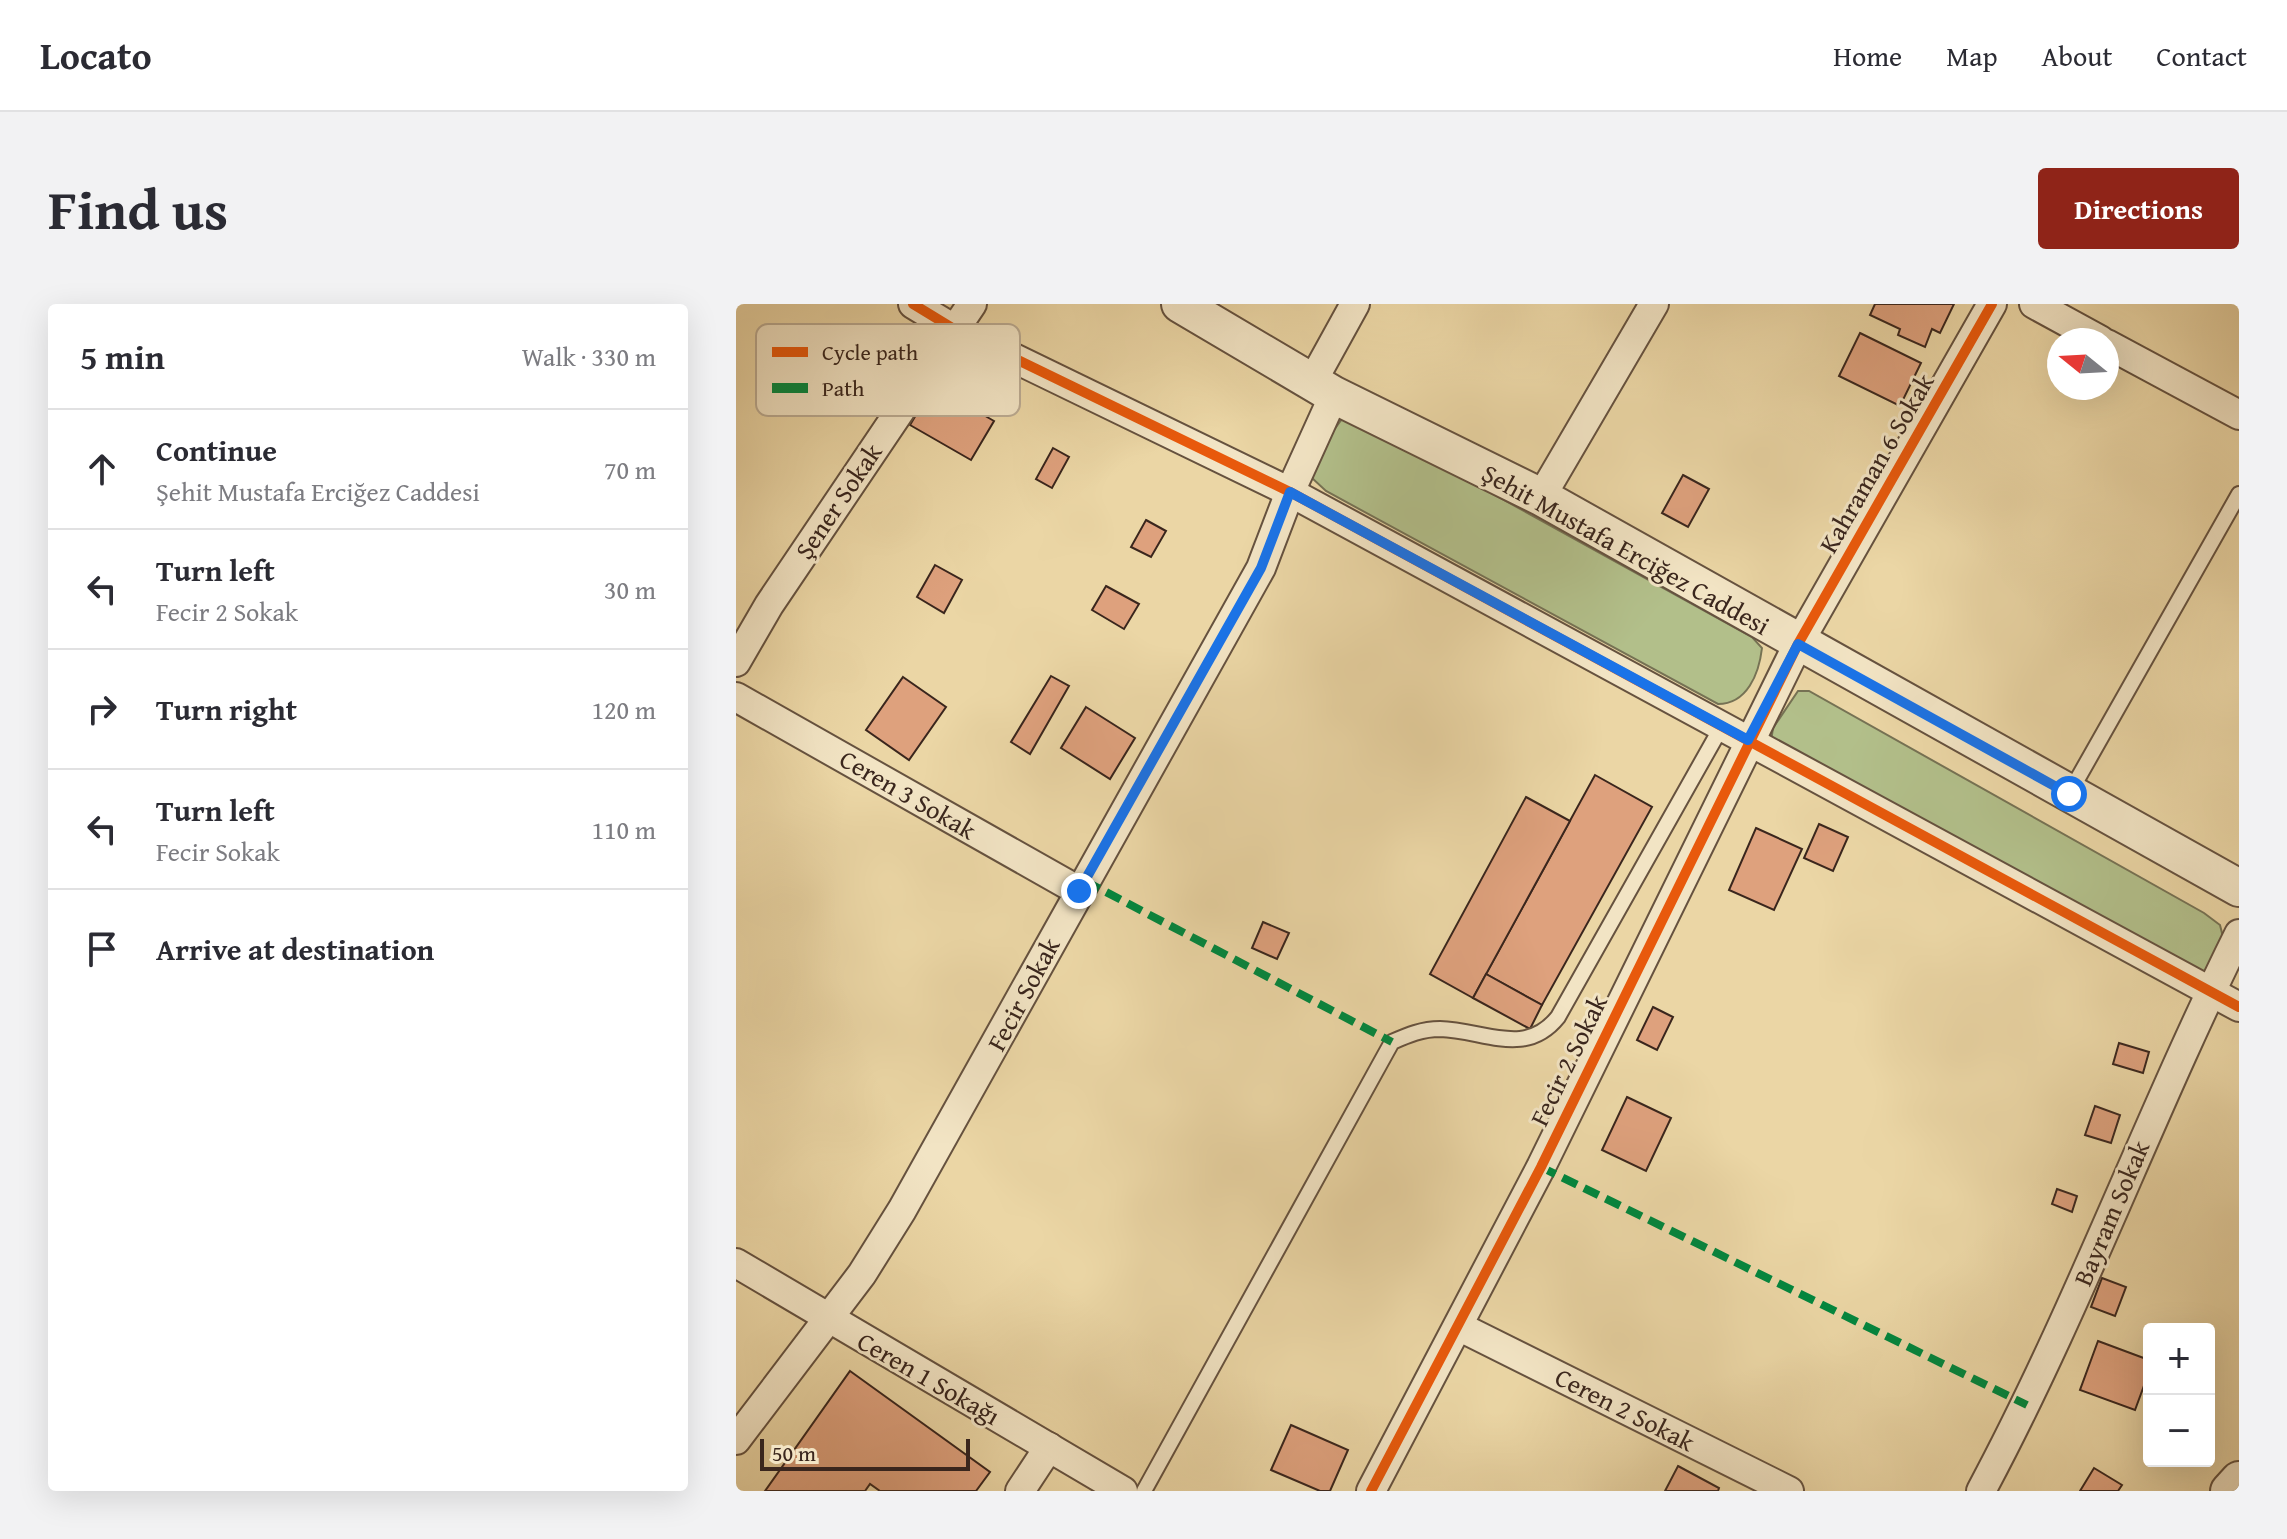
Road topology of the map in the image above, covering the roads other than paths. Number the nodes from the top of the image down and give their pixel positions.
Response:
1 (913, 304) edge
2 (972, 304) edge
3 (1180, 304) edge
4 (1355, 304) edge
5 (1654, 304) edge
6 (1992, 304) edge
7 (2034, 304) edge
8 (946, 324) edge
9 (958, 324) edge
10 (2078, 328) edge
11 (2119, 350) edge
12 (1020, 361) edge
13 (1323, 389) junction
14 (2239, 415) edge
15 (896, 416) edge
16 (1290, 492) junction
17 (2239, 494) edge
18 (1541, 497) junction
19 (1798, 644) junction
20 (736, 662) edge
21 (736, 697) edge
22 (1722, 726) junction
23 (1748, 740) junction
24 (2069, 794) junction
25 (2239, 888) edge
26 (1079, 891) junction
27 (2239, 934) edge
28 (2210, 992) junction
29 (2239, 1007) edge
30 (736, 1263) edge
31 (827, 1319) junction
32 (1460, 1327) junction
33 (736, 1440) edge
34 (1049, 1447) junction
35 (2239, 1480) edge
36 (1020, 1491) edge
37 (1123, 1491) edge
38 (1144, 1491) edge
39 (1371, 1491) edge
40 (1789, 1491) edge
41 (1981, 1491) edge
42 (2229, 1491) edge

1 - 8 street
2 - 9 street, Şener Sokak
3 - 13 street, Şehit Mustafa Erciğez Caddesi
4 - 13 street, Fecir Sokak
5 - 18 street
6 - 19 street, Kahraman 6 Sokak
7 - 10 street
11 - 14 street
12 - 16 street
13 - 16 street, Fecir Sokak
13 - 18 street, Şehit Mustafa Erciğez Caddesi
15 - 20 street, Şener Sokak
16 - 22 street
16 - 26 street, Fecir Sokak
17 - 24 lane
18 - 19 street, Şehit Mustafa Erciğez Caddesi
19 - 23 street, Fecir 2 Sokak
19 - 24 street, Şehit Mustafa Erciğez Caddesi
21 - 26 street, Ceren 3 Sokak
22 - 23 street
22 - 38 lane
23 - 28 street
23 - 32 street, Fecir 2 Sokak
24 - 25 street, Şehit Mustafa Erciğez Caddesi
26 - 31 street, Fecir Sokak
27 - 28 street, Bayram Sokak
28 - 29 street
28 - 41 street, Bayram Sokak
30 - 31 street, Ceren 1 Sokağı
31 - 33 street, Fecir Sokak
31 - 34 street, Ceren 1 Sokağı
32 - 39 street, Fecir 2 Sokak
32 - 40 street, Ceren 2 Sokak
34 - 36 street
34 - 37 street, Ceren 1 Sokağı
35 - 42 street

